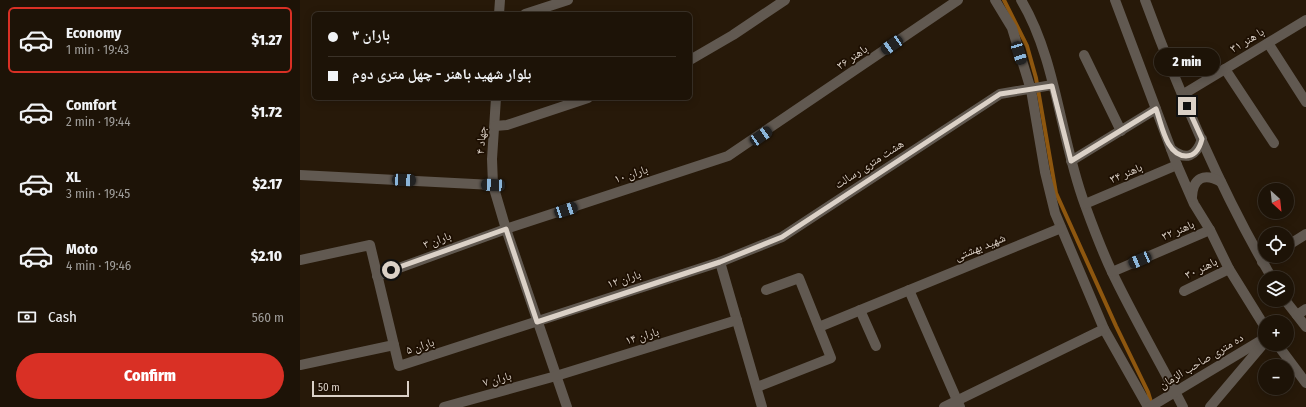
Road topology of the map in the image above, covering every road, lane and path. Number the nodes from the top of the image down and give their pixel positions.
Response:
1 (500, 0) edge
2 (568, 0) edge
3 (785, 0) edge
4 (958, 0) edge
5 (995, 0) edge
6 (1021, 0) edge
7 (1115, 0) edge
8 (1145, 0) edge
9 (499, 12) edge
10 (531, 12) edge
11 (1305, 22) edge
12 (1268, 43) junction
13 (1084, 56) dead end
14 (692, 59) edge
15 (1225, 69) junction
16 (1052, 86) junction
17 (1031, 90) junction
18 (1182, 95) junction
19 (496, 100) edge
20 (582, 100) edge
21 (1306, 102) edge
22 (1156, 109) junction
23 (495, 126) junction
24 (1121, 131) junction
25 (761, 136) joint
26 (1202, 139) junction
27 (1274, 143) dead end
28 (1171, 148) junction
29 (1071, 161) junction
30 (1177, 165) junction
31 (300, 175) edge
32 (1221, 182) junction
33 (493, 185) junction
34 (1192, 197) junction
35 (1085, 204) junction
36 (1061, 228) junction
37 (506, 229) junction
38 (1210, 230) junction
39 (1306, 234) edge
40 (1294, 242) edge
41 (1258, 244) edge
42 (300, 260) edge
43 (720, 262) junction
44 (1229, 269) junction
45 (1112, 272) junction
46 (377, 276) junction
47 (766, 290) dead end
48 (909, 290) junction
49 (1184, 291) dead end
50 (1291, 307) edge
51 (1306, 309) edge
52 (860, 310) junction
53 (1297, 315) junction
54 (1258, 316) edge
55 (737, 320) junction
56 (537, 322) junction
57 (819, 327) junction
58 (1306, 327) edge
59 (1104, 329) junction
60 (1258, 342) edge
61 (394, 345) junction
62 (876, 346) dead end
63 (1258, 350) edge
64 (1282, 351) edge
65 (300, 366) edge
66 (556, 376) junction
67 (1306, 383) edge
68 (756, 388) junction
69 (1175, 391) junction
70 (958, 404) edge
71 (444, 407) edge
72 (567, 407) edge
73 (762, 407) edge
74 (944, 407) edge
75 (1149, 407) edge
76 (1183, 407) edge
77 (1210, 407) edge

1 - 9 street
2 - 10 street
3 - 14 street
4 - 25 street, باهنر ۳۶
5 - 17 street
6 - 16 street
7 - 22 street
8 - 18 street
11 - 12 street, با هنر ۳۱
12 - 15 street, با هنر ۳۱
12 - 21 street
13 - 24 street
15 - 18 street, با هنر ۳۱
15 - 27 street
16 - 17 street, هشت متری رسالت
16 - 29 street
17 - 36 street
17 - 43 street, هشت متری رسالت
18 - 26 street
19 - 23 street, جهاد ۴
20 - 23 street
22 - 24 street
22 - 28 street
23 - 33 street, جهاد ۴
24 - 29 street
25 - 37 street, باران ۱۰
26 - 28 street
26 - 32 street
28 - 30 street
29 - 35 street
30 - 34 street
30 - 35 street, باهنر ۳۴
31 - 33 street
32 - 34 street
32 - 41 street
33 - 37 street, جهاد ۴
34 - 38 street
35 - 45 street
36 - 48 street, شهید بهشتی
36 - 59 street
37 - 46 street, باران ۳
37 - 56 street, جهاد ۴
38 - 44 street
38 - 45 street, باهنر ۳۲
39 - 40 street
42 - 46 street, باران ۵
43 - 55 street
43 - 56 street, باران ۱۲
44 - 49 street, باهنر ۳۰
44 - 54 street
45 - 69 street
46 - 61 street, باران ۵
47 - 57 street
48 - 52 street, شهید بهشتی
48 - 70 street
50 - 53 street
51 - 53 street
52 - 57 street, شهید بهشتی
52 - 62 street
53 - 58 street
55 - 66 street, باران ۱۴
55 - 68 street
56 - 61 street, باران ۵
56 - 66 street, جهاد ۴
57 - 68 street
59 - 70 street
59 - 75 street
60 - 69 street, ده متری صاحب الزمان
61 - 65 street
63 - 77 street
64 - 67 street
66 - 71 street, باران ۷
66 - 72 street, جهاد ۴
68 - 73 street
69 - 75 street, ده متری صاحب الزمان
69 - 76 street
70 - 74 street

